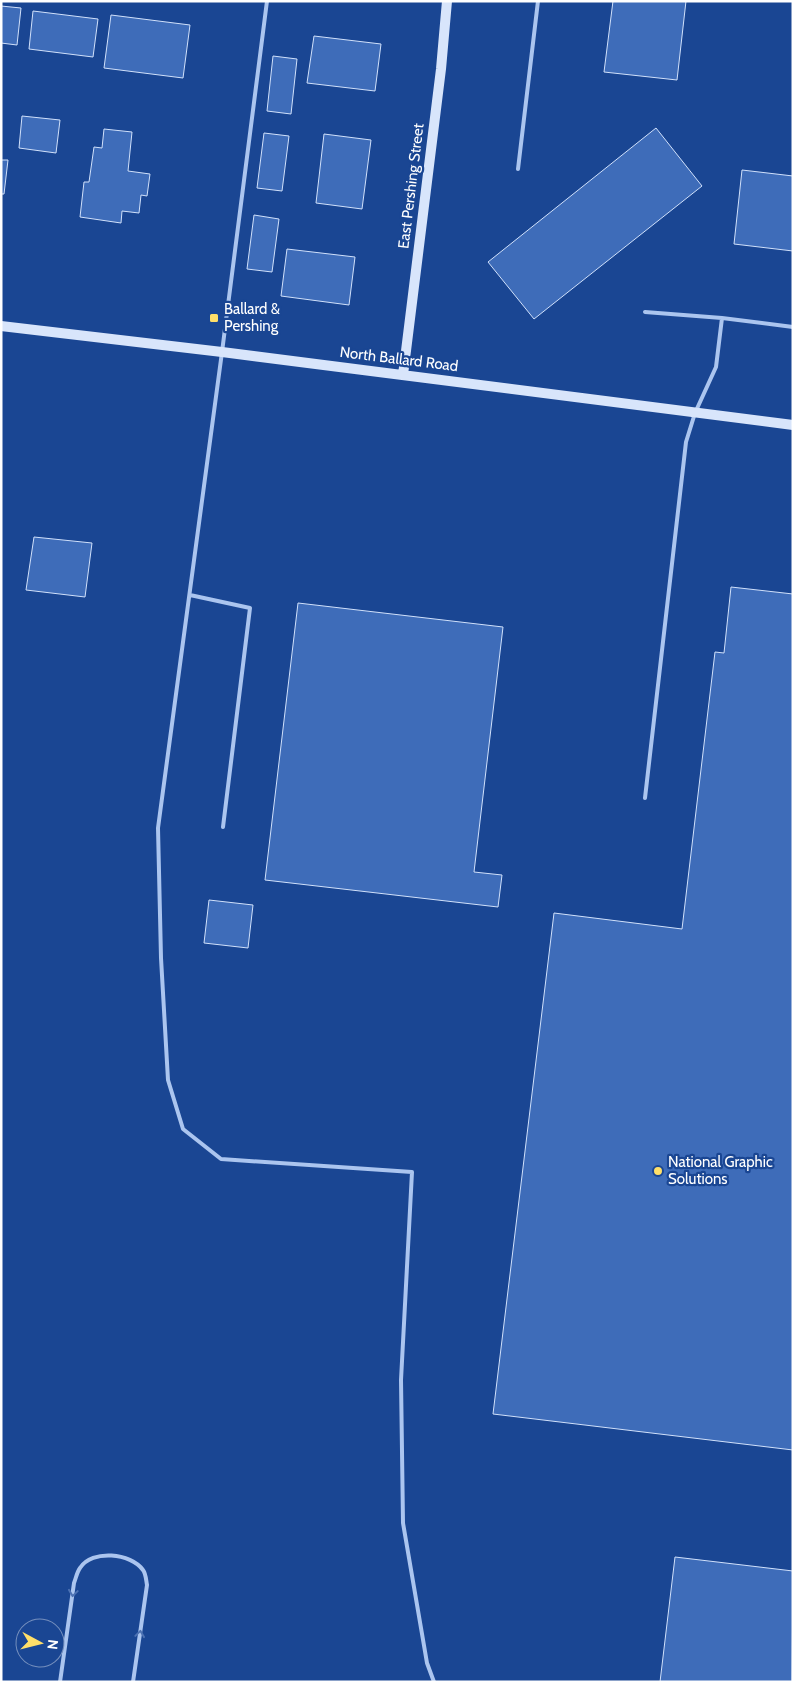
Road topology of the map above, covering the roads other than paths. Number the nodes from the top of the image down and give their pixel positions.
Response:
1 (267, 1) edge
2 (447, 1) edge
3 (538, 1) edge
4 (518, 169) dead end
5 (645, 312) dead end
6 (722, 318) junction
7 (1, 326) edge
8 (793, 327) edge
9 (222, 352) junction
10 (402, 375) junction
11 (695, 413) junction
12 (793, 425) edge
13 (190, 595) junction
14 (645, 798) dead end
15 (222, 827) dead end
16 (60, 1682) edge
17 (133, 1682) edge
18 (434, 1682) edge

1 - 9 lane
2 - 10 main road, East Pershing Street
3 - 4 lane
5 - 6 lane
6 - 8 lane
6 - 11 lane
7 - 9 main road, North Ballard Road
9 - 10 main road, North Ballard Road
9 - 13 lane
10 - 11 main road, North Ballard Road
11 - 12 main road, North Ballard Road
11 - 14 lane
13 - 15 lane
13 - 18 lane
17 -> 16 lane

